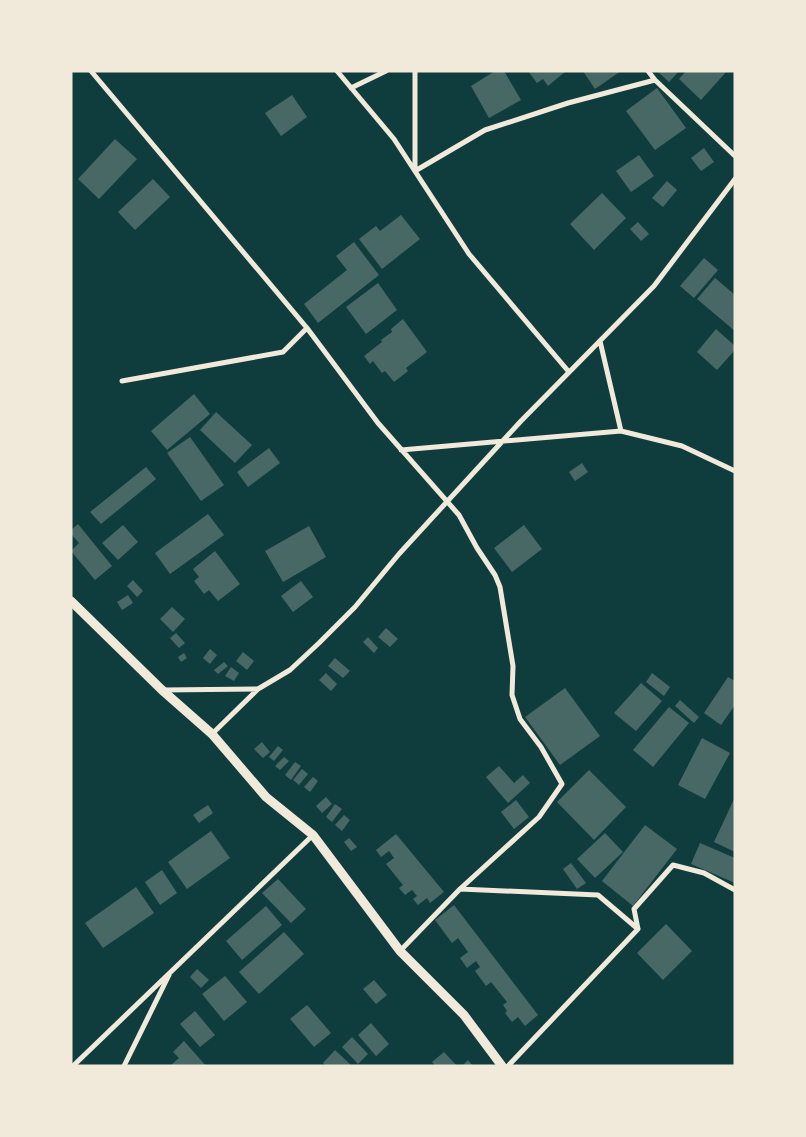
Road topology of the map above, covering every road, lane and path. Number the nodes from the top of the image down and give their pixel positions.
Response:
1 (91, 71) edge
2 (337, 71) edge
3 (386, 71) edge
4 (415, 71) edge
5 (648, 71) edge
6 (656, 80) junction
7 (351, 88) junction
8 (735, 156) edge
9 (415, 171) junction
10 (735, 179) edge
11 (307, 328) junction
12 (600, 341) junction
13 (569, 372) junction
14 (122, 381) dead end
15 (621, 431) junction
16 (503, 441) junction
17 (401, 450) junction
18 (735, 471) edge
19 (446, 502) junction
20 (71, 601) edge
21 (258, 689) junction
22 (162, 690) junction
23 (212, 734) junction
24 (313, 835) junction
25 (460, 889) junction
26 (735, 890) edge
27 (638, 929) junction
28 (400, 951) junction
29 (171, 970) junction
30 (73, 1066) edge
31 (124, 1066) edge
32 (502, 1066) edge
33 (508, 1066) edge

1 - 11 street
2 - 7 street
3 - 7 street
4 - 9 street
5 - 6 street
6 - 8 street
6 - 9 street
7 - 9 street
9 - 13 street
10 - 12 street
11 - 14 street
11 - 17 street
12 - 13 street
12 - 15 street
13 - 16 street
15 - 16 street
15 - 18 street
16 - 17 street
16 - 19 street
17 - 19 street
19 - 21 street
19 - 25 street
20 - 22 street
21 - 22 street
21 - 23 street
22 - 23 street
23 - 24 street
24 - 28 street
24 - 29 street
25 - 27 street
25 - 28 street
26 - 27 street
27 - 33 street
28 - 32 street
29 - 30 street
29 - 31 street

